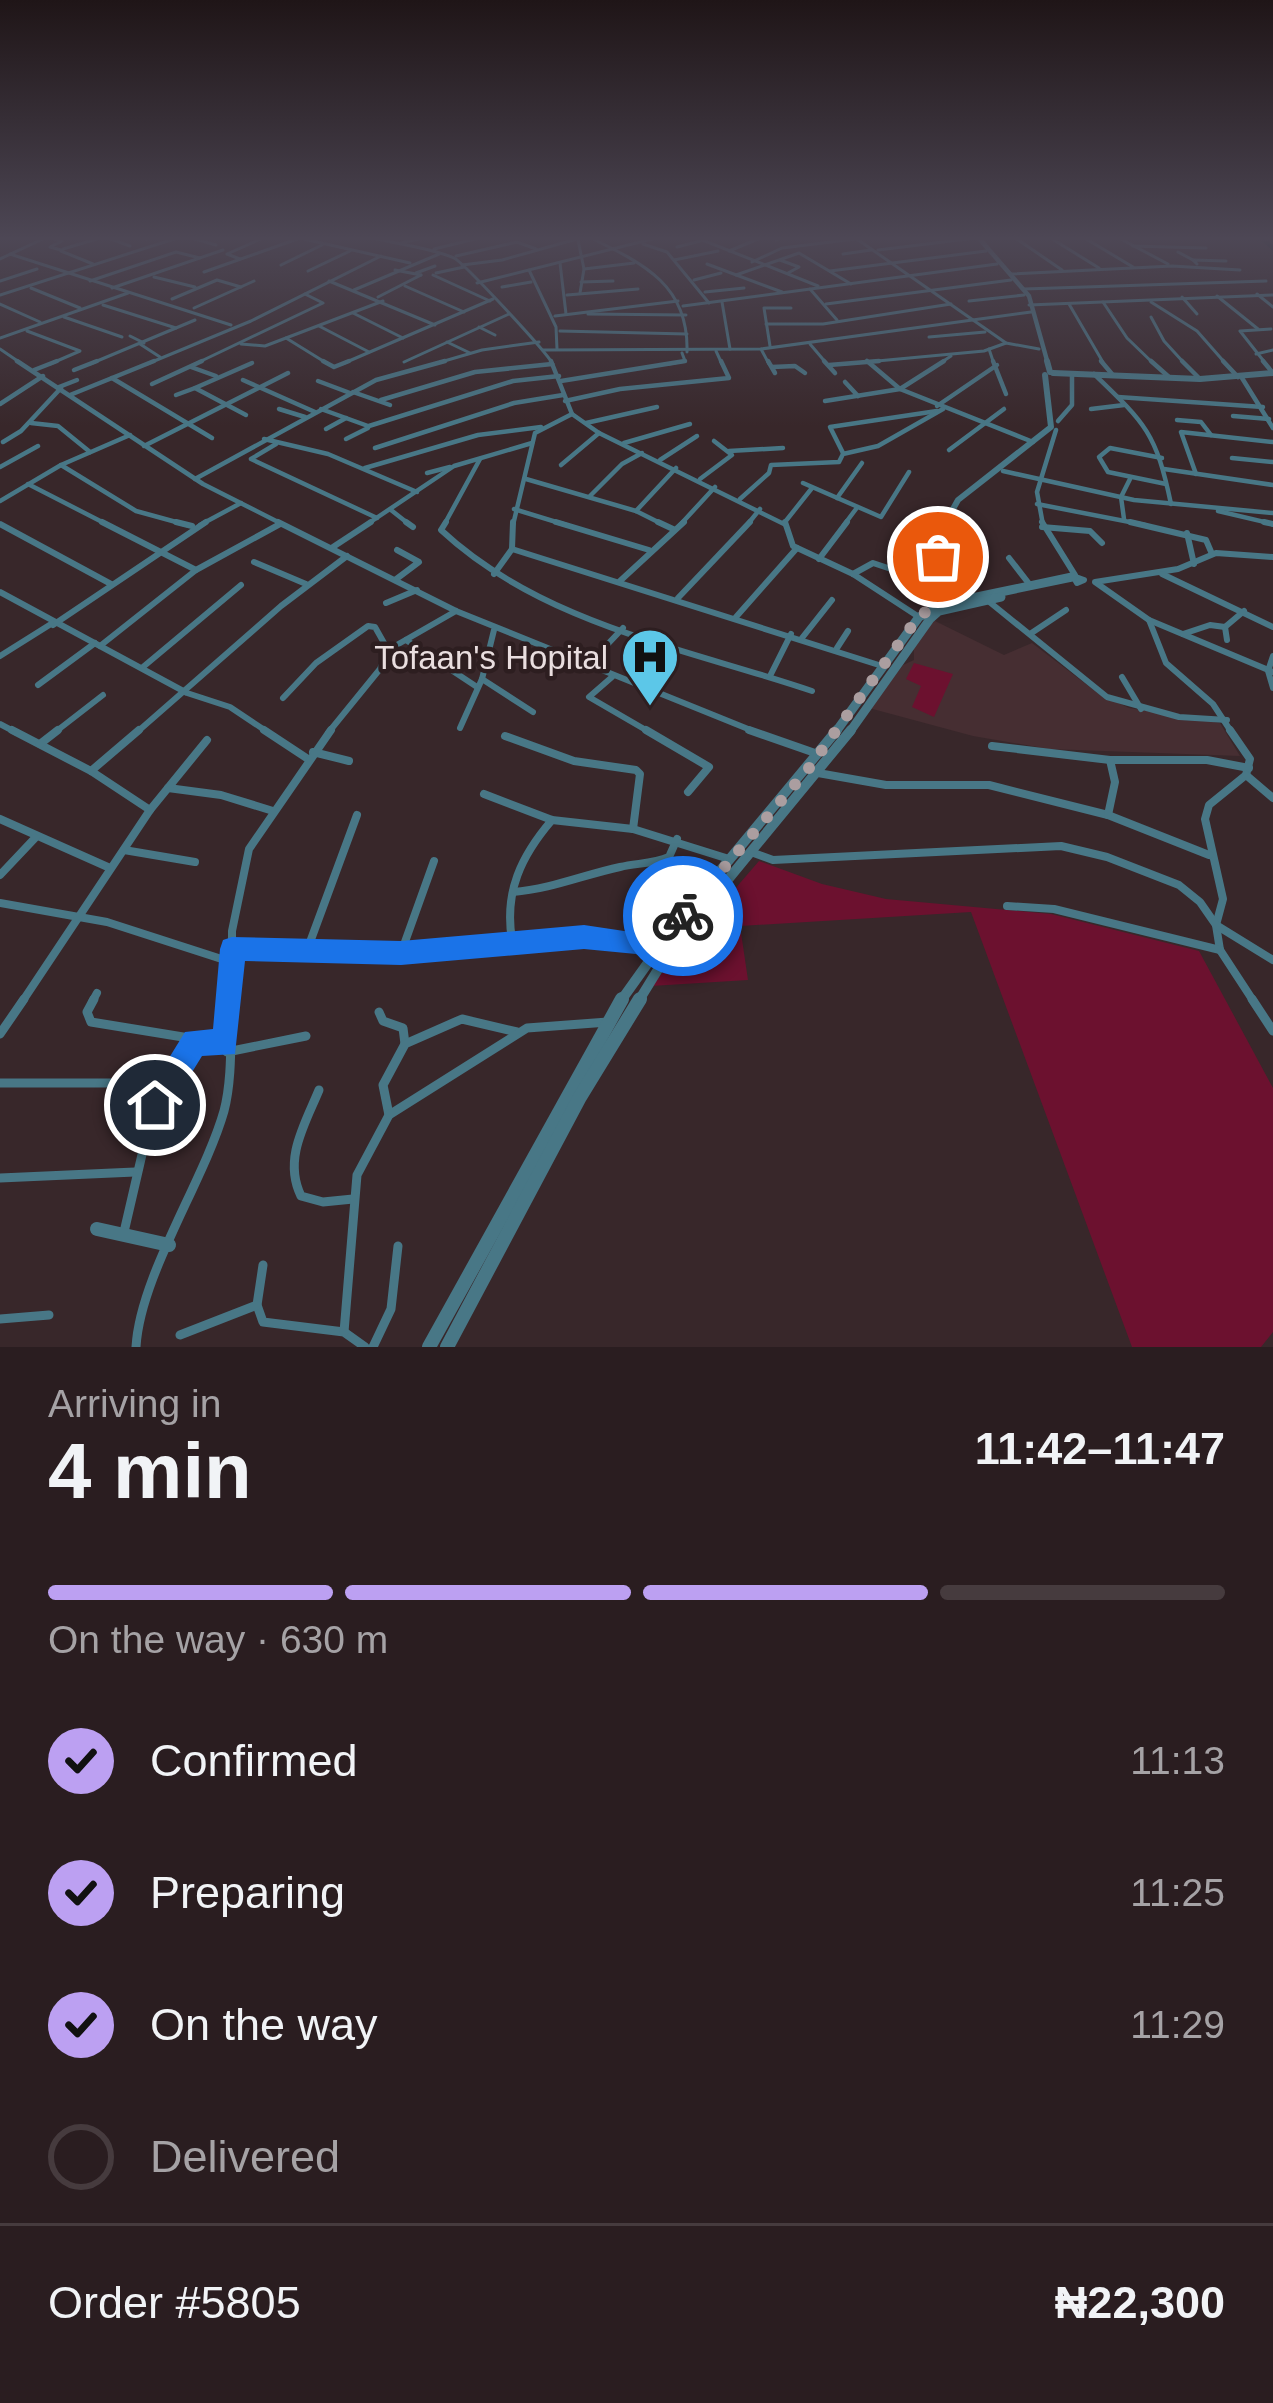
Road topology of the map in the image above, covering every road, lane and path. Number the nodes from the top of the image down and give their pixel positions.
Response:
1 (61, 300) edge
2 (111, 300) edge
3 (157, 300) edge
4 (213, 300) edge
5 (293, 300) edge
6 (316, 300) edge
7 (378, 300) edge
8 (382, 300) edge
9 (436, 300) edge
10 (492, 300) joint
11 (544, 300) edge
12 (567, 300) edge
13 (677, 300) edge
14 (708, 300) edge
15 (737, 300) edge
16 (822, 300) edge
17 (857, 300) edge
18 (945, 300) edge
19 (976, 300) edge
20 (1028, 300) edge
21 (1150, 300) joint
22 (1185, 300) edge
23 (1221, 300) edge
24 (969, 301) dead end
25 (722, 302) junction
26 (1103, 302) junction
27 (680, 303) junction
28 (709, 303) junction
29 (0, 304) edge
30 (100, 304) junction
31 (826, 304) junction
32 (951, 304) junction
33 (1069, 304) junction
34 (1031, 307) junction
35 (277, 308) junction
36 (791, 308) dead end
37 (82, 309) junction
38 (191, 310) junction
39 (310, 310) junction
40 (464, 312) junction
41 (353, 313) junction
42 (576, 313) junction
43 (509, 314) junction
44 (566, 314) junction
45 (1197, 314) dead end
46 (686, 315) junction
47 (64, 316) junction
48 (292, 316) junction
49 (555, 316) junction
50 (1151, 316) dead end
51 (195, 320) dead end
52 (334, 320) junction
53 (837, 320) junction
54 (973, 320) junction
55 (43, 323) junction
56 (766, 324) junction
57 (436, 325) junction
58 (319, 326) junction
59 (234, 327) junction
60 (478, 327) junction
61 (24, 329) junction
62 (177, 329) junction
63 (1271, 329) edge
64 (1259, 330) junction
65 (560, 332) junction
66 (989, 332) junction
67 (687, 334) junction
68 (495, 335) dead end
69 (130, 336) dead end
70 (122, 337) dead end
71 (929, 337) dead end
72 (0, 338) edge
73 (286, 338) junction
74 (404, 338) junction
75 (447, 342) junction
76 (538, 342) junction
77 (1006, 343) junction
78 (142, 344) junction
79 (241, 344) junction
80 (810, 344) junction
81 (770, 346) junction
82 (0, 349) edge
83 (556, 349) junction
84 (761, 349) junction
85 (1039, 349) junction
86 (543, 350) junction
87 (730, 350) junction
88 (989, 350) junction
89 (1273, 350) edge
90 (716, 351) junction
91 (369, 352) junction
92 (684, 352) junction
93 (470, 353) junction
94 (954, 354) junction
95 (1084, 354) dead end
96 (1256, 354) junction
97 (1098, 355) junction
98 (160, 357) junction
99 (508, 357) dead end
100 (867, 361) junction
101 (404, 362) dead end
102 (252, 363) dead end
103 (552, 364) junction
104 (829, 364) junction
105 (997, 365) junction
106 (191, 367) junction
107 (334, 367) junction
108 (509, 368) junction
109 (619, 369) junction
110 (34, 370) junction
111 (74, 370) dead end
112 (288, 373) dead end
113 (835, 373) dead end
114 (805, 374) dead end
115 (1050, 374) junction
116 (1072, 374) junction
117 (1094, 374) junction
118 (1112, 374) junction
119 (1273, 374) edge
120 (43, 376) junction
121 (112, 377) junction
122 (220, 377) junction
123 (1169, 377) junction
124 (1240, 377) junction
125 (560, 378) junction
126 (1200, 379) junction
127 (77, 380) dead end
128 (243, 380) dead end
129 (845, 382) dead end
130 (152, 384) dead end
131 (262, 387) junction
132 (60, 388) junction
133 (195, 388) junction
134 (620, 389) junction
135 (900, 389) junction
136 (0, 392) edge
137 (350, 393) junction
138 (1006, 394) dead end
139 (9, 395) junction
140 (70, 395) junction
141 (176, 395) dead end
142 (858, 396) junction
143 (1118, 397) junction
144 (564, 398) junction
145 (381, 400) junction
146 (825, 401) dead end
147 (0, 404) edge
148 (226, 404) junction
149 (390, 404) dead end
150 (1124, 404) junction
151 (1273, 405) edge
152 (1263, 406) junction
153 (657, 407) dead end
154 (279, 409) dead end
155 (940, 409) junction
156 (1004, 409) dead end
157 (1091, 409) dead end
158 (318, 410) junction
159 (572, 414) junction
160 (246, 415) dead end
161 (1233, 416) dead end
162 (305, 417) junction
163 (346, 418) junction
164 (1269, 419) junction
165 (1177, 420) dead end
166 (29, 423) junction
167 (586, 423) junction
168 (188, 424) junction
169 (690, 424) dead end
170 (984, 424) junction
171 (369, 426) junction
172 (1057, 426) junction
173 (543, 427) junction
174 (1273, 428) edge
175 (326, 429) dead end
176 (599, 433) junction
177 (130, 435) junction
178 (1210, 435) junction
179 (698, 436) dead end
180 (212, 438) dead end
181 (264, 439) junction
182 (346, 440) dead end
183 (714, 441) dead end
184 (3, 442) edge
185 (1033, 442) junction
186 (1273, 442) edge
187 (277, 443) junction
188 (532, 443) junction
189 (622, 444) junction
190 (38, 446) dead end
191 (144, 446) junction
192 (375, 448) dead end
193 (784, 448) dead end
194 (949, 449) dead end
195 (90, 452) junction
196 (729, 452) junction
197 (642, 453) junction
198 (843, 454) junction
199 (1162, 458) junction
200 (1232, 458) dead end
201 (480, 459) junction
202 (659, 460) junction
203 (1273, 462) edge
204 (862, 463) dead end
205 (561, 465) dead end
206 (61, 466) junction
207 (454, 466) junction
208 (0, 467) edge
209 (365, 468) junction
210 (676, 468) junction
211 (1164, 469) junction
212 (1003, 471) junction
213 (427, 472) dead end
214 (909, 472) dead end
215 (1196, 474) junction
216 (195, 478) junction
217 (526, 479) junction
218 (700, 479) junction
219 (1039, 479) junction
220 (1130, 479) junction
221 (802, 483) dead end
222 (28, 484) junction
223 (1166, 484) junction
224 (1273, 485) edge
225 (715, 487) junction
226 (812, 488) junction
227 (417, 492) junction
228 (590, 497) junction
229 (1120, 497) junction
230 (2, 498) edge
231 (837, 498) junction
232 (740, 499) junction
233 (241, 502) junction
234 (1037, 504) junction
235 (1171, 504) junction
236 (513, 508) junction
237 (857, 508) junction
238 (760, 509) junction
239 (1213, 509) junction
240 (391, 510) junction
241 (636, 511) junction
242 (1273, 513) edge
243 (377, 518) junction
244 (1124, 519) junction
245 (785, 522) junction
246 (282, 523) junction
247 (0, 524) edge
248 (1273, 524) edge
249 (193, 527) junction
250 (413, 527) dead end
251 (1042, 527) junction
252 (673, 529) junction
253 (1187, 533) junction
254 (1102, 543) dead end
255 (333, 548) junction
256 (797, 548) junction
257 (512, 549) junction
258 (397, 550) dead end
259 (649, 550) junction
260 (155, 552) junction
261 (1212, 554) junction
262 (347, 556) junction
263 (1273, 557) edge
264 (1009, 558) dead end
265 (818, 559) junction
266 (254, 562) dead end
267 (1194, 564) junction
268 (196, 570) junction
269 (1159, 572) junction
270 (494, 574) junction
271 (853, 574) junction
272 (1077, 579) junction
273 (395, 580) junction
274 (620, 581) junction
275 (1095, 582) junction
276 (111, 584) junction
277 (241, 584) dead end
278 (306, 584) junction
279 (936, 584) junction
280 (1030, 585) junction
281 (417, 590) junction
282 (0, 592) edge
283 (678, 598) junction
284 (987, 599) junction
285 (832, 600) dead end
286 (386, 603) dead end
287 (938, 606) junction
288 (455, 610) junction
289 (1066, 610) dead end
290 (1244, 611) junction
291 (919, 616) junction
292 (736, 617) junction
293 (1149, 620) junction
294 (52, 624) junction
295 (1225, 627) junction
296 (1273, 627) edge
297 (623, 628) junction
298 (494, 629) junction
299 (848, 631) dead end
300 (791, 634) junction
301 (1030, 634) junction
302 (1181, 635) junction
303 (802, 638) junction
304 (406, 640) junction
305 (1227, 640) dead end
306 (98, 644) junction
307 (388, 650) junction
308 (836, 650) junction
309 (0, 656) edge
310 (1273, 656) edge
311 (660, 664) dead end
312 (142, 667) junction
313 (586, 667) junction
314 (885, 667) junction
315 (1270, 671) edge
316 (770, 676) junction
317 (611, 677) junction
318 (1122, 677) dead end
319 (479, 683) junction
320 (38, 685) dead end
321 (639, 688) junction
322 (1273, 688) edge
323 (812, 691) dead end
324 (187, 693) junction
325 (103, 695) dead end
326 (283, 698) dead end
327 (1141, 709) junction
328 (533, 712) dead end
329 (1227, 720) junction
330 (0, 724) edge
331 (460, 728) dead end
332 (505, 736) dead end
333 (207, 740) dead end
334 (40, 744) junction
335 (992, 746) dead end
336 (310, 755) junction
337 (825, 756) junction
338 (1110, 760) junction
339 (349, 761) dead end
340 (91, 771) junction
341 (1247, 771) junction
342 (818, 773) junction
343 (168, 788) junction
344 (688, 792) dead end
345 (484, 794) dead end
346 (1273, 799) edge
347 (151, 810) junction
348 (273, 812) junction
349 (357, 815) dead end
350 (1108, 815) junction
351 (0, 819) edge
352 (551, 820) junction
353 (633, 829) junction
354 (35, 838) junction
355 (677, 839) junction
356 (124, 850) junction
357 (751, 852) junction
358 (1209, 855) junction
359 (732, 860) junction
360 (434, 861) dead end
361 (195, 862) dead end
362 (110, 868) junction
363 (0, 875) edge
364 (514, 892) junction
365 (0, 903) edge
366 (1007, 906) dead end
367 (82, 915) junction
368 (1216, 925) junction
369 (512, 940) junction
370 (232, 949) junction
371 (1220, 950) junction
372 (653, 952) junction
373 (306, 953) junction
374 (401, 953) junction
375 (1273, 960) edge
376 (234, 963) junction
377 (97, 993) dead end
378 (379, 1012) dead end
379 (5, 1018) edge
380 (608, 1022) junction
381 (1273, 1031) edge
382 (518, 1032) junction
383 (0, 1034) edge
384 (306, 1036) dead end
385 (195, 1042) junction
386 (405, 1044) junction
387 (226, 1048) junction
388 (0, 1083) edge
389 (164, 1088) junction
390 (320, 1090) dead end
391 (389, 1115) junction
392 (135, 1172) junction
393 (0, 1178) edge
394 (353, 1199) junction
395 (98, 1229) dead end
396 (123, 1235) junction
397 (169, 1244) junction
398 (398, 1246) dead end
399 (262, 1265) dead end
400 (257, 1305) junction
401 (49, 1316) dead end
402 (0, 1319) edge
403 (344, 1332) junction
404 (180, 1335) dead end
405 (136, 1347) edge
406 (369, 1347) edge
407 (429, 1347) edge
408 (447, 1347) edge

1 - 37 street
2 - 30 street
3 - 38 street
4 - 38 street
5 - 35 street
6 - 39 street
7 - 41 street
8 - 57 street
9 - 40 street
10 - 40 street
10 - 43 street
11 - 49 street
12 - 44 street
13 - 27 street
14 - 28 street
15 - 25 street
16 - 31 street
17 - 31 street
18 - 32 street
19 - 24 street
20 - 34 street
21 - 26 street
21 - 124 street
22 - 45 street
23 - 64 street
25 - 28 street
25 - 87 street
26 - 33 street
26 - 123 street
27 - 28 street
27 - 42 street
27 - 46 street
29 - 55 street
30 - 37 street
30 - 62 street
31 - 53 street
32 - 53 street
32 - 54 street
33 - 34 street
33 - 97 street
34 - 54 street
34 - 85 street
34 - 115 street
35 - 48 street
35 - 59 street
36 - 56 street
37 - 47 street
38 - 59 street
39 - 48 street
39 - 52 street
40 - 57 street
41 - 52 street
41 - 74 street
42 - 44 street
42 - 46 street
43 - 60 street
43 - 76 street
44 - 49 street
46 - 67 street
47 - 55 street
47 - 70 street
48 - 79 street
49 - 65 street
50 - 126 street
51 - 62 street
52 - 58 street
53 - 56 street
54 - 66 street
54 - 80 street
55 - 61 street
56 - 81 street
57 - 74 street
58 - 73 street
58 - 91 street
59 - 98 street
60 - 68 street
60 - 75 street
61 - 72 street
61 - 110 street
62 - 78 street
63 - 64 street
64 - 96 street
65 - 67 street
65 - 83 street
66 - 71 street
66 - 77 street
67 - 92 street
69 - 78 street
73 - 79 street
73 - 107 street
74 - 91 street
75 - 93 street
75 - 101 street
76 - 86 street
76 - 93 street
77 - 85 street
77 - 88 street
78 - 98 street
78 - 111 street
79 - 106 street
80 - 81 street
80 - 104 street
81 - 84 street
82 - 110 street
83 - 86 street
83 - 92 street
84 - 87 street
84 - 114 street
85 - 115 street
86 - 103 street
87 - 90 street
88 - 94 street
88 - 105 street
89 - 96 street
90 - 92 street
90 - 134 street
91 - 107 street
92 - 109 street
93 - 137 street
94 - 100 street
94 - 135 street
95 - 97 street
96 - 119 street
97 - 118 street
98 - 121 street
99 - 108 street
100 - 104 street
100 - 135 street
102 - 122 street
103 - 108 street
103 - 125 street
104 - 113 street
105 - 138 street
105 - 155 street
106 - 122 street
106 - 130 street
107 - 137 street
108 - 145 street
109 - 125 street
109 - 134 street
110 - 120 street
112 - 131 street
115 - 116 street
115 - 118 street
115 - 172 street
115 - 185 street
116 - 117 street
116 - 172 street
117 - 124 street
117 - 143 street
118 - 123 street
119 - 124 street
120 - 132 street
120 - 139 street
121 - 140 street
121 - 168 street
122 - 133 street
123 - 126 street
124 - 126 street
124 - 152 street
125 - 144 street
125 - 171 street
127 - 132 street
128 - 131 street
129 - 142 street
131 - 148 street
131 - 158 street
132 - 140 street
132 - 166 street
133 - 141 street
133 - 148 street
134 - 144 street
135 - 142 street
135 - 155 street
136 - 139 street
137 - 145 street
137 - 158 street
139 - 147 street
140 - 177 street
142 - 146 street
143 - 150 street
143 - 152 street
144 - 159 street
144 - 192 street
145 - 149 street
148 - 160 street
148 - 168 street
150 - 157 street
150 - 199 street
151 - 152 street
152 - 164 street
153 - 167 street
154 - 162 street
155 - 170 street
155 - 198 street
155 - 198 street
156 - 170 street
158 - 162 street
158 - 163 street
159 - 167 street
159 - 173 street
161 - 164 street
162 - 181 street
163 - 171 street
163 - 175 street
164 - 174 street
165 - 178 street
166 - 184 street
166 - 195 street
167 - 176 street
168 - 180 street
168 - 191 street
169 - 189 street
170 - 185 street
170 - 194 street
171 - 182 street
172 - 212 street
172 - 219 street
173 - 188 street
173 - 209 street
176 - 189 street
176 - 205 street
177 - 191 street
177 - 195 street
178 - 186 street
178 - 215 street
179 - 202 street
181 - 187 street
181 - 216 street
183 - 196 street
185 - 279 street
187 - 209 street
187 - 243 street
188 - 201 street
188 - 217 street
189 - 197 street
190 - 208 street
191 - 216 street
193 - 196 street
195 - 206 street
196 - 218 street
197 - 202 street
197 - 228 street
198 - 232 street
199 - 211 street
199 - 220 street
200 - 203 street
201 - 207 street
201 - 270 street
202 - 210 street
204 - 231 street
206 - 222 street
206 - 249 street
207 - 213 street
207 - 227 street
209 - 227 street
210 - 218 street
210 - 241 street
211 - 215 street
211 - 223 street
212 - 219 street
212 - 287 street
214 - 237 street
215 - 224 street
216 - 233 street
217 - 228 street
217 - 236 street
218 - 225 street
219 - 229 street
219 - 234 street
220 - 223 street
220 - 229 street
221 - 226 street
222 - 230 street
222 - 260 street
223 - 235 street
225 - 232 street
225 - 252 street
226 - 231 street
226 - 245 street
227 - 240 street
228 - 241 street
229 - 235 street
229 - 244 street
231 - 237 street
232 - 238 street
233 - 246 street
233 - 249 street
234 - 244 street
234 - 251 street
235 - 239 street
236 - 257 street
236 - 259 street
237 - 265 street
238 - 245 street
238 - 283 street
239 - 242 street
239 - 248 street
240 - 243 street
240 - 250 street
241 - 252 street
243 - 255 street
244 - 253 street
245 - 256 street
246 - 255 street
246 - 268 street
247 - 276 street
249 - 260 street
251 - 254 street
251 - 272 street
252 - 259 street
253 - 261 street
253 - 267 street
255 - 262 street
256 - 265 street
256 - 292 street
257 - 270 street
257 - 274 street
258 - 273 street
259 - 274 street
260 - 268 street
260 - 276 street
261 - 263 street
261 - 267 street
262 - 273 street
262 - 278 street
264 - 280 street
265 - 271 street
266 - 278 street
267 - 269 street
268 - 306 street
269 - 275 street
269 - 290 street
270 - 297 street
271 - 279 street
271 - 291 street
272 - 275 street
272 - 280 street
272 - 284 street
273 - 281 street
274 - 283 street
275 - 293 street
276 - 294 street
277 - 312 street
278 - 324 street
279 - 287 street
280 - 287 street
281 - 286 street
281 - 288 street
282 - 294 street
283 - 292 street
284 - 301 street
284 - 337 street
285 - 303 street
287 - 291 street
288 - 298 street
288 - 304 street
289 - 301 street
290 - 295 street
290 - 296 street
291 - 314 street
292 - 300 street
293 - 302 street
293 - 329 street
294 - 306 street
294 - 309 street
295 - 302 street
295 - 305 street
297 - 313 street
297 - 316 street
298 - 313 street
298 - 319 street
299 - 308 street
300 - 303 street
300 - 316 street
301 - 327 street
302 - 315 street
303 - 308 street
304 - 307 street
304 - 319 street
306 - 312 street
306 - 320 street
307 - 326 street
307 - 336 street
308 - 314 street
310 - 315 street
311 - 321 street
312 - 324 street
313 - 317 street
314 - 337 street
315 - 322 street
316 - 323 street
317 - 321 street
317 - 344 street
318 - 327 street
319 - 328 street
319 - 331 street
321 - 337 street
324 - 336 street
324 - 340 street
325 - 334 street
327 - 329 street
329 - 341 street
330 - 334 street
332 - 353 street
333 - 343 street
334 - 340 street
335 - 338 street
336 - 339 street
336 - 348 street
337 - 342 street
337 - 359 street
338 - 341 street
338 - 350 street
340 - 347 street
341 - 346 street
341 - 358 street
342 - 350 street
342 - 357 street
343 - 347 street
343 - 348 street
345 - 352 street
347 - 356 street
348 - 370 street
349 - 373 street
350 - 358 street
351 - 354 street
352 - 353 street
352 - 364 street
353 - 355 street
354 - 362 street
354 - 363 street
355 - 359 street
355 - 364 street
356 - 361 street
356 - 362 street
357 - 368 street
357 - 408 street
358 - 368 street
359 - 372 street
360 - 374 street
362 - 367 street
364 - 369 street
365 - 367 street
366 - 371 street
367 - 376 street
367 - 379 street
368 - 371 street
368 - 375 street
369 - 372 street
369 - 374 street
370 - 373 street
370 - 376 street
371 - 381 street
372 - 380 street
373 - 374 street
376 - 387 street
377 - 385 street
378 - 386 street
379 - 383 street
380 - 382 street
380 - 407 street
382 - 386 street
382 - 391 street
384 - 387 street
385 - 387 street
385 - 389 street
386 - 391 street
387 - 397 street
388 - 389 street
389 - 392 street
390 - 394 street
391 - 394 street
392 - 393 street
392 - 396 street
394 - 403 street
395 - 396 street
396 - 397 street
397 - 405 street
398 - 406 street
399 - 400 street
400 - 403 street
400 - 404 street
401 - 402 street
403 - 406 street

